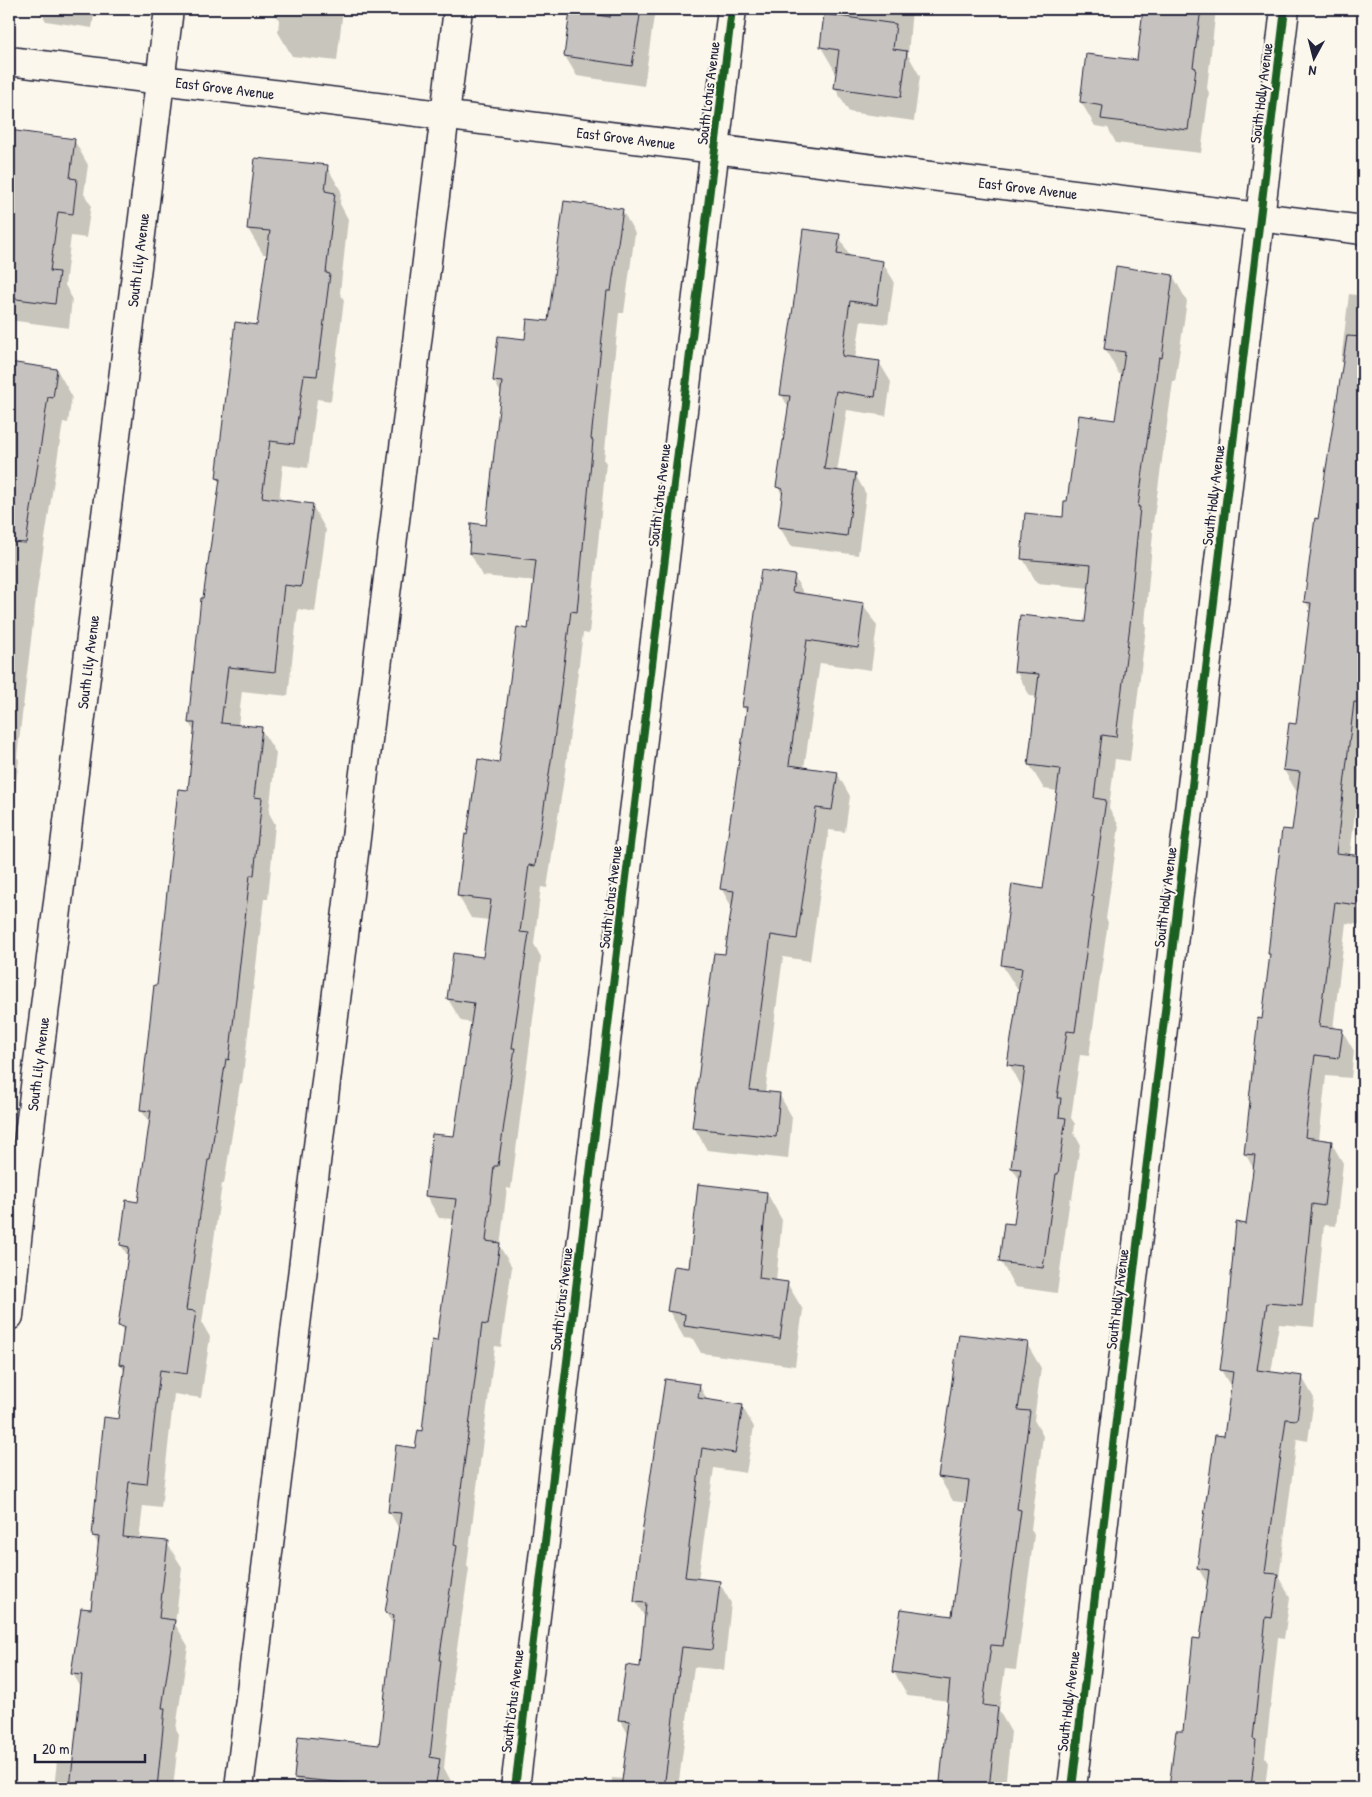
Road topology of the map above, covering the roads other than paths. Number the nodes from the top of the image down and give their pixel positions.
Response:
1 (169, 9) edge
2 (458, 9) edge
3 (732, 9) edge
4 (1285, 9) edge
5 (9, 61) edge
6 (160, 80) junction
7 (445, 116) junction
8 (715, 149) junction
9 (1260, 217) junction
10 (1363, 230) edge
11 (16, 1182) edge
12 (9, 1316) edge
13 (239, 1788) edge
14 (515, 1788) edge
15 (1072, 1788) edge

1 - 6 street, South Lily Avenue
2 - 7 street
3 - 8 street, South Lotus Avenue
4 - 9 street, South Holly Avenue
5 - 6 street, East Grove Avenue
6 - 7 street, East Grove Avenue
6 - 11 street, South Lily Avenue
7 - 8 street, East Grove Avenue
7 - 13 street
8 - 9 street, East Grove Avenue
8 - 14 street, South Lotus Avenue
9 - 10 street, East Grove Avenue
9 - 15 street, South Holly Avenue
11 - 12 street, South Lily Avenue

